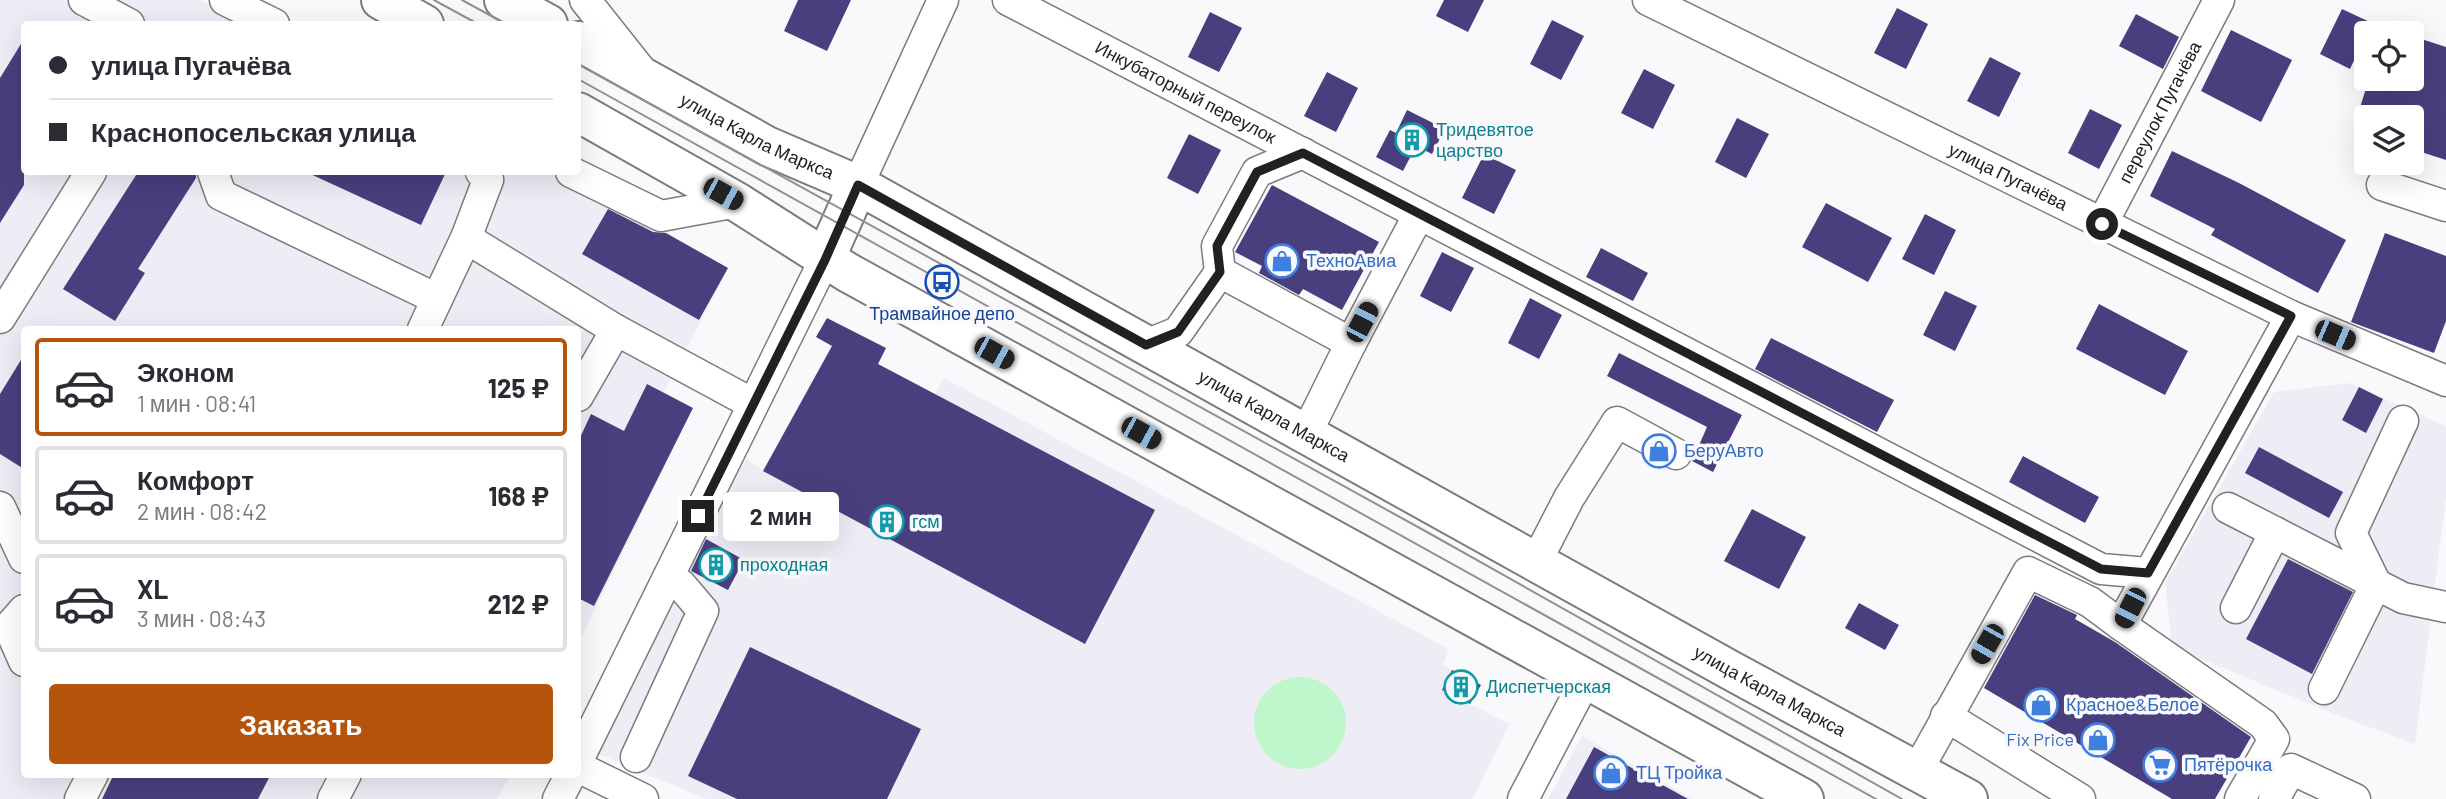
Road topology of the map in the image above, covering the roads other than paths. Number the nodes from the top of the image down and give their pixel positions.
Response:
1 (84, 0) edge
2 (225, 0) edge
3 (381, 0) edge
4 (504, 0) edge
5 (585, 0) edge
6 (943, 0) edge
7 (1009, 0) edge
8 (2219, 0) edge
9 (1650, 1) edge
10 (123, 21) edge
11 (268, 21) edge
12 (419, 21) edge
13 (542, 21) edge
14 (581, 43) edge
15 (650, 81) junction
16 (581, 114) edge
17 (1303, 153) junction
18 (89, 175) edge
19 (214, 175) edge
20 (484, 175) edge
21 (577, 175) edge
22 (858, 185) junction
23 (2382, 185) dead end
24 (737, 202) junction
25 (2446, 206) edge
26 (1419, 214) junction
27 (2102, 224) junction
28 (466, 238) junction
29 (825, 260) junction
30 (1220, 272) junction
31 (438, 299) junction
32 (2291, 316) junction
33 (0, 318) edge
34 (425, 326) edge
35 (616, 330) junction
36 (1350, 343) junction
37 (1146, 345) junction
38 (2446, 381) edge
39 (581, 391) edge
40 (753, 404) junction
41 (2403, 421) dead end
42 (1306, 434) junction
43 (1676, 454) dead end
44 (2228, 508) dead end
45 (11, 516) edge
46 (2275, 532) junction
47 (21, 548) edge
48 (1536, 562) junction
49 (2148, 573) junction
50 (668, 578) junction
51 (2376, 584) junction
52 (2446, 607) edge
53 (2236, 608) dead end
54 (21, 613) edge
55 (2121, 625) junction
56 (21, 654) edge
57 (1586, 679) junction
58 (2324, 689) dead end
59 (1946, 716) junction
60 (581, 754) edge
61 (636, 758) dead end
62 (581, 768) edge
63 (1917, 771) junction
64 (91, 778) edge
65 (344, 778) edge
66 (569, 778) edge
67 (80, 799) edge
68 (333, 799) edge
69 (558, 799) edge
70 (643, 799) edge
71 (1523, 799) edge
72 (1804, 799) edge
73 (1968, 799) edge
74 (2080, 799) edge
75 (2240, 799) edge
76 (2274, 799) edge
77 (2355, 799) edge

1 - 10 street
2 - 11 street
3 - 12 main road
4 - 13 main road
5 - 15 street
6 - 22 street
7 - 17 street, Инкубаторный переулок
8 - 27 street, переулок Пугачёва
9 - 27 street, улица Пугачёва
14 - 15 main road, улица Карла Маркса
15 - 22 main road, улица Карла Маркса
16 - 24 main road
17 - 26 street, Инкубаторный переулок
17 - 30 street
18 - 33 street
19 - 31 street
20 - 28 street
21 - 24 street
22 - 29 main road
22 - 37 main road, улица Карла Маркса
23 - 25 street
24 - 29 main road
26 - 36 street
26 - 49 street, Инкубаторный переулок
27 - 32 street, улица Пугачёва
28 - 31 street
28 - 35 street
29 - 40 street
29 - 57 main road
30 - 36 street
30 - 37 street
31 - 34 street
32 - 38 street, улица Пугачёва
32 - 49 street
35 - 39 street
35 - 40 street
36 - 42 street
37 - 42 main road, улица Карла Маркса
40 - 50 street
41 - 51 street
42 - 48 main road, улица Карла Маркса
43 - 48 street
44 - 46 street
45 - 47 street
46 - 51 street
46 - 53 street
48 - 63 main road, улица Карла Маркса
49 - 55 street
50 - 60 street
50 - 61 street
51 - 52 street
51 - 58 street
54 - 56 street
55 - 59 street
55 - 75 street
57 - 71 street
57 - 72 main road
59 - 63 street
59 - 74 street
62 - 70 street
63 - 73 main road, улица Карла Маркса
64 - 67 street
65 - 68 street
66 - 69 street
76 - 77 street

